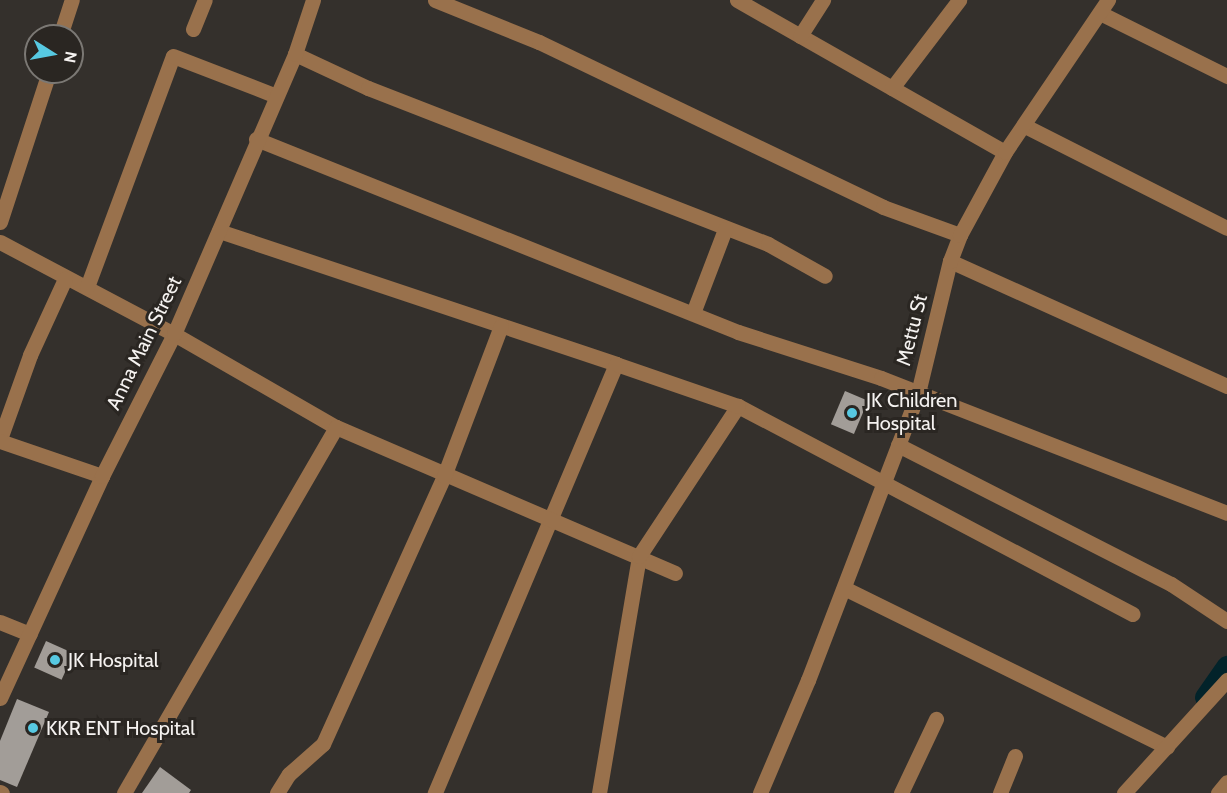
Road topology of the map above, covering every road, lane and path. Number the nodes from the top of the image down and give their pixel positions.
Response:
1 (72, 0) edge
2 (205, 0) edge
3 (313, 0) edge
4 (737, 0) edge
5 (823, 0) edge
6 (959, 0) edge
7 (439, 1) edge
8 (1104, 7) edge
9 (64, 24) edge
10 (193, 29) dead end
11 (800, 36) junction
12 (295, 54) junction
13 (1227, 76) edge
14 (45, 84) edge
15 (892, 88) junction
16 (274, 95) junction
17 (1025, 126) junction
18 (256, 139) junction
19 (1005, 152) junction
20 (0, 222) edge
21 (1227, 228) edge
22 (725, 229) junction
23 (219, 231) junction
24 (960, 235) junction
25 (0, 242) edge
26 (950, 261) junction
27 (825, 276) dead end
28 (65, 279) junction
29 (87, 287) junction
30 (693, 313) junction
31 (501, 326) junction
32 (174, 334) junction
33 (616, 364) junction
34 (1227, 386) edge
35 (918, 393) junction
36 (738, 406) junction
37 (336, 427) junction
38 (0, 440) edge
39 (898, 445) junction
40 (102, 476) junction
41 (444, 477) junction
42 (884, 481) junction
43 (1227, 513) edge
44 (553, 520) junction
45 (639, 556) junction
46 (675, 573) dead end
47 (844, 588) junction
48 (1133, 614) dead end
49 (1227, 621) edge
50 (0, 622) edge
51 (30, 634) junction
52 (1227, 680) edge
53 (0, 698) edge
54 (936, 719) dead end
55 (1161, 744) junction
56 (1015, 756) dead end
57 (1227, 782) edge
58 (124, 793) edge
59 (277, 793) edge
60 (435, 793) edge
61 (599, 793) edge
62 (760, 793) edge
63 (901, 793) edge
64 (1000, 793) edge
65 (1124, 793) edge
66 (1218, 793) edge

1 - 9 street
2 - 10 street
3 - 12 street, Anna Main Street
4 - 11 street
5 - 11 street
6 - 15 street
7 - 24 street
8 - 13 street
8 - 17 street, Mettu St
11 - 15 street
12 - 16 street, Anna Main Street
12 - 22 street
14 - 20 street
15 - 19 street
16 - 18 street, Anna Main Street
16 - 29 street
17 - 19 street, Mettu St
17 - 21 street
18 - 23 street, Anna Main Street
18 - 30 street
19 - 24 street, Mettu St
22 - 27 street
22 - 30 street
23 - 31 street
23 - 32 street, Anna Main Street
24 - 26 street, Mettu St
25 - 28 street
26 - 34 street
26 - 35 street, Mettu St
28 - 29 street
28 - 38 street
29 - 32 street
30 - 35 street
31 - 33 street
31 - 41 street
32 - 37 street
32 - 40 street, Anna Main Street
33 - 36 street
33 - 44 street
35 - 39 street, Mettu St
35 - 43 street
36 - 42 street
36 - 45 street
37 - 41 street
37 - 58 street
38 - 40 street
39 - 42 street, Mettu St
39 - 49 street
40 - 51 street, Anna Main Street
41 - 44 street
41 - 59 street
42 - 47 street, Mettu St
42 - 48 street
44 - 45 street
44 - 60 street
45 - 46 street
45 - 61 street
47 - 55 street
47 - 62 street, Mettu St
50 - 51 street
51 - 53 street, Anna Main Street
52 - 55 street
54 - 63 street
55 - 65 street
56 - 64 street
57 - 66 street

